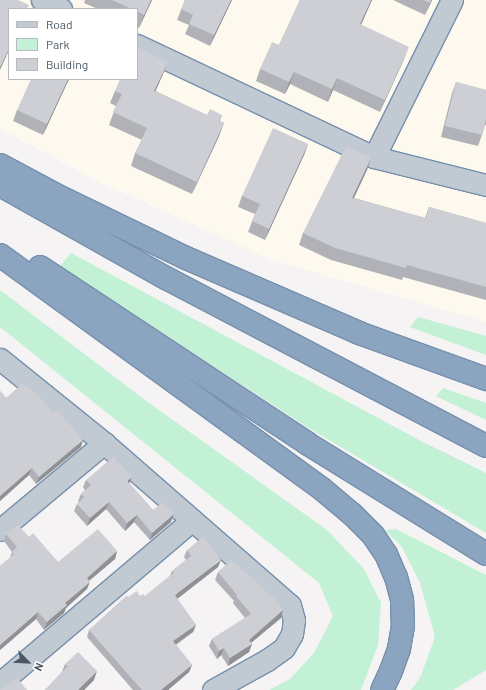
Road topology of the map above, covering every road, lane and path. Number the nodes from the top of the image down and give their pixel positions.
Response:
1 (42, 0) edge
2 (452, 0) edge
3 (59, 8) edge
4 (138, 45) edge
5 (374, 157) junction
6 (0, 165) edge
7 (0, 185) edge
8 (486, 185) edge
9 (0, 240) edge
10 (0, 255) edge
11 (3, 368) edge
12 (486, 380) edge
13 (104, 442) junction
14 (486, 446) edge
15 (192, 520) junction
16 (0, 530) edge
17 (486, 554) edge
18 (0, 683) edge
19 (213, 690) edge
20 (382, 690) edge

1 - 3 street
2 - 5 street
4 - 5 street
5 - 8 street
6 - 12 highway
7 - 14 highway
9 - 17 highway
10 - 20 highway
11 - 13 street
13 - 15 street
13 - 16 street
15 - 18 street
15 - 19 street

